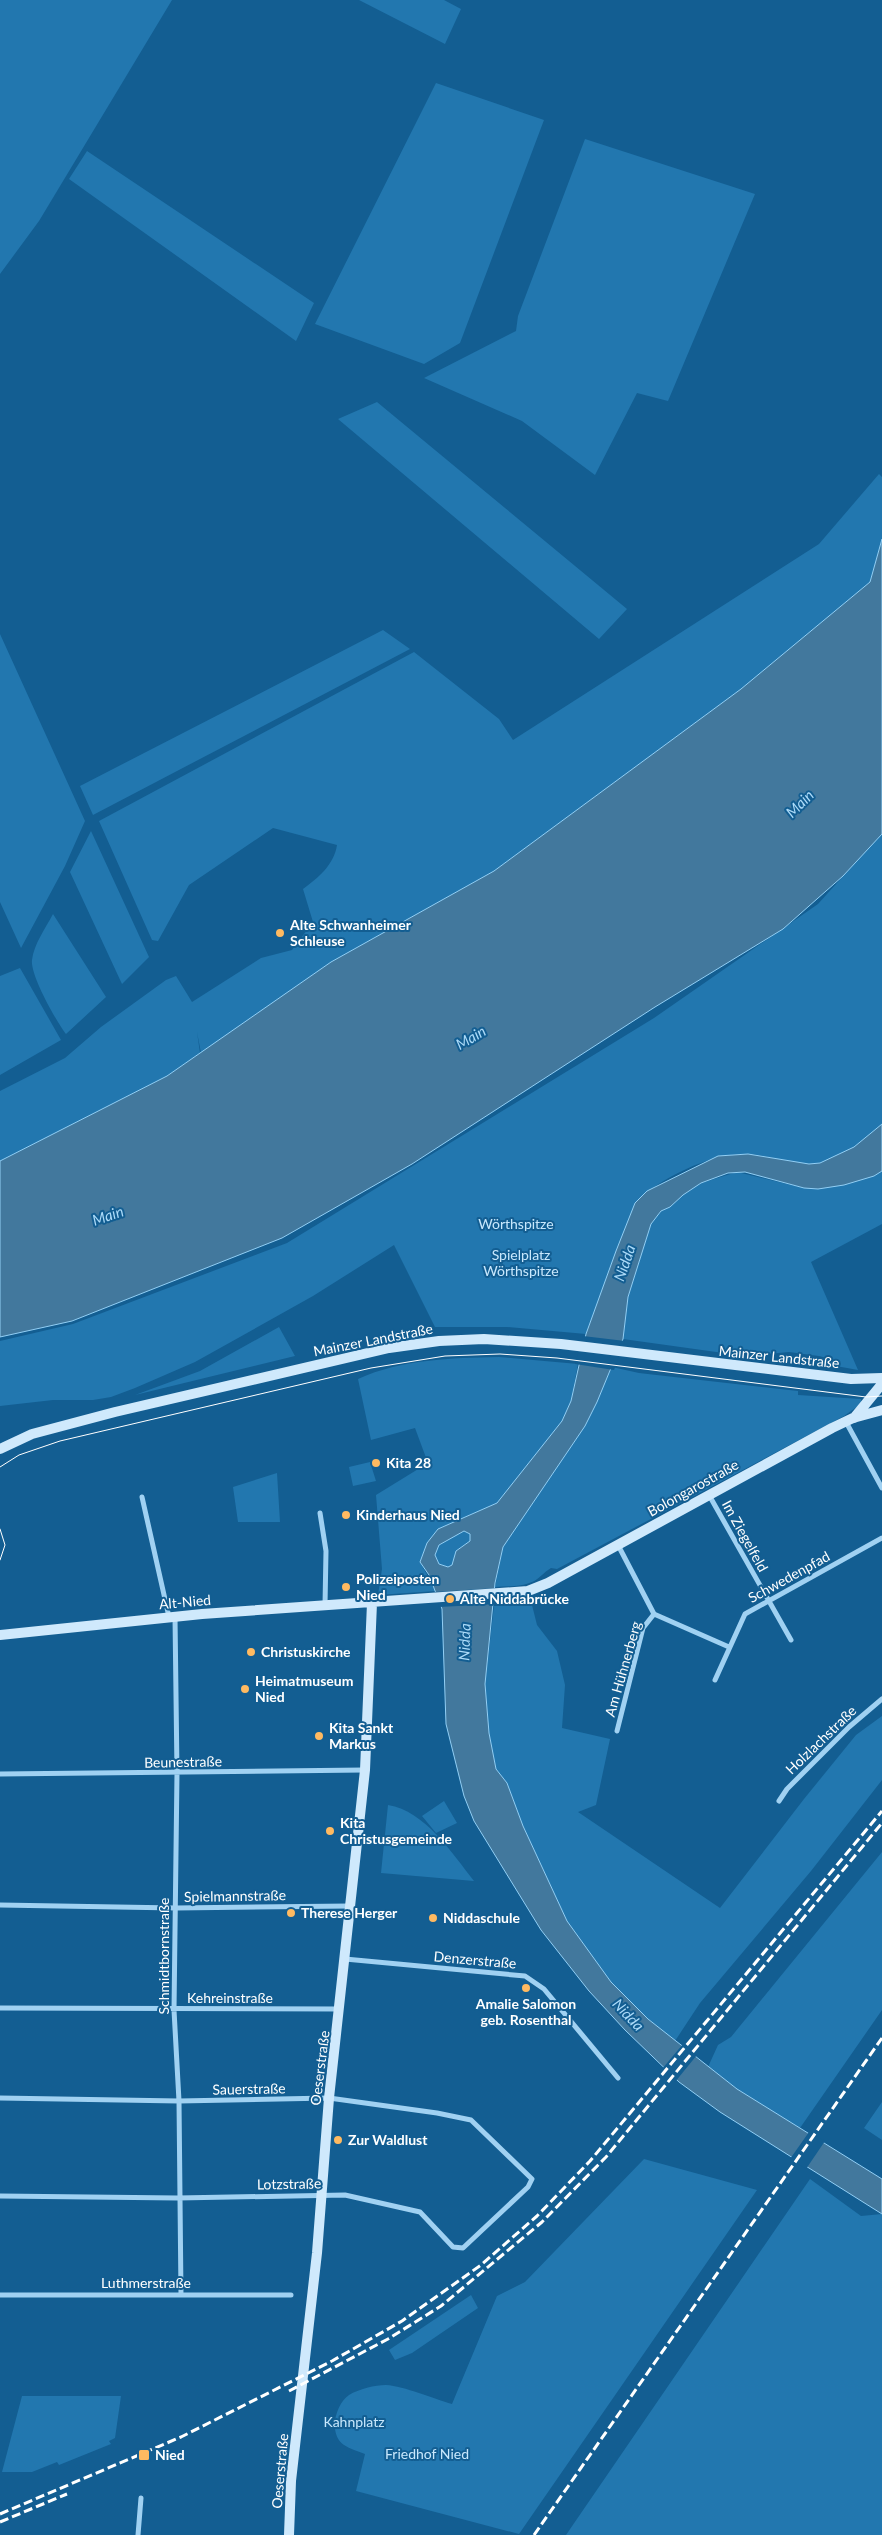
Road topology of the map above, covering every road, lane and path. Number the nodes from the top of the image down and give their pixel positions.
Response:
1 (882, 1378) edge
2 (850, 1379) junction
3 (881, 1387) edge
4 (870, 1400) junction
5 (879, 1411) edge
6 (849, 1420) junction
7 (0, 1449) edge
8 (882, 1488) edge
9 (709, 1495) junction
10 (142, 1497) dead end
11 (320, 1513) dead end
12 (882, 1538) edge
13 (617, 1545) junction
14 (768, 1601) junction
15 (377, 1603) junction
16 (325, 1606) junction
17 (654, 1614) junction
18 (172, 1617) junction
19 (0, 1635) edge
20 (790, 1640) dead end
21 (729, 1647) junction
22 (715, 1680) dead end
23 (882, 1699) edge
24 (617, 1731) dead end
25 (365, 1770) junction
26 (177, 1773) junction
27 (0, 1774) edge
28 (779, 1801) dead end
29 (0, 1905) edge
30 (350, 1906) junction
31 (176, 1908) junction
32 (345, 1960) junction
33 (0, 2008) edge
34 (340, 2009) junction
35 (174, 2010) junction
36 (618, 2078) dead end
37 (0, 2098) edge
38 (329, 2098) junction
39 (178, 2101) junction
40 (532, 2179) joint
41 (321, 2195) junction
42 (0, 2196) edge
43 (178, 2198) junction
44 (0, 2295) edge
45 (181, 2295) junction
46 (291, 2295) dead end
47 (141, 2498) dead end
48 (138, 2535) edge
49 (289, 2535) edge

1 - 2 main road
2 - 3 main road
2 - 7 main road, Mainzer Landstraße
3 - 4 main road
4 - 5 main road
4 - 6 main road
5 - 6 main road, Bolongarostraße
6 - 8 street
6 - 9 main road, Bolongarostraße
9 - 13 main road, Bolongarostraße
9 - 14 street, Im Ziegelfeld
10 - 18 street, Schmidtbornstraße
11 - 16 street
12 - 14 street, Schwedenpfad
13 - 15 main road, Bolongarostraße
13 - 17 street
14 - 20 street, Im Ziegelfeld
14 - 21 street, Schwedenpfad
15 - 16 main road, Alt-Nied
15 - 25 main road, Oeserstraße
16 - 18 main road, Alt-Nied
17 - 21 street
17 - 24 street, Am Hühnerberg
18 - 19 main road, Alt-Nied
18 - 26 street, Schmidtbornstraße
21 - 22 street, Schwedenpfad
23 - 28 street, Holzlachstraße
25 - 26 street, Beunestraße
25 - 30 main road, Oeserstraße
26 - 27 street, Beunestraße
26 - 31 street, Schmidtbornstraße
29 - 31 street, Spielmannstraße
30 - 31 street, Spielmannstraße
30 - 32 main road, Oeserstraße
31 - 35 street, Schmidtbornstraße
32 - 34 main road, Oeserstraße
32 - 36 street, Denzerstraße
33 - 35 street, Kehreinstraße
34 - 35 street, Kehreinstraße
34 - 38 main road, Oeserstraße
35 - 39 street, Schmidtbornstraße
37 - 39 street, Sauerstraße
38 - 39 street, Sauerstraße
38 - 40 street, Sauerstraße
38 - 41 main road, Oeserstraße
39 - 43 street, Schmidtbornstraße
40 - 41 street, Lotzstraße
41 - 43 street, Lotzstraße
41 - 49 main road, Oeserstraße
42 - 43 street, Lotzstraße
43 - 45 street, Schmidtbornstraße
44 - 45 street, Luthmerstraße
45 - 46 street, Luthmerstraße
47 - 48 street

